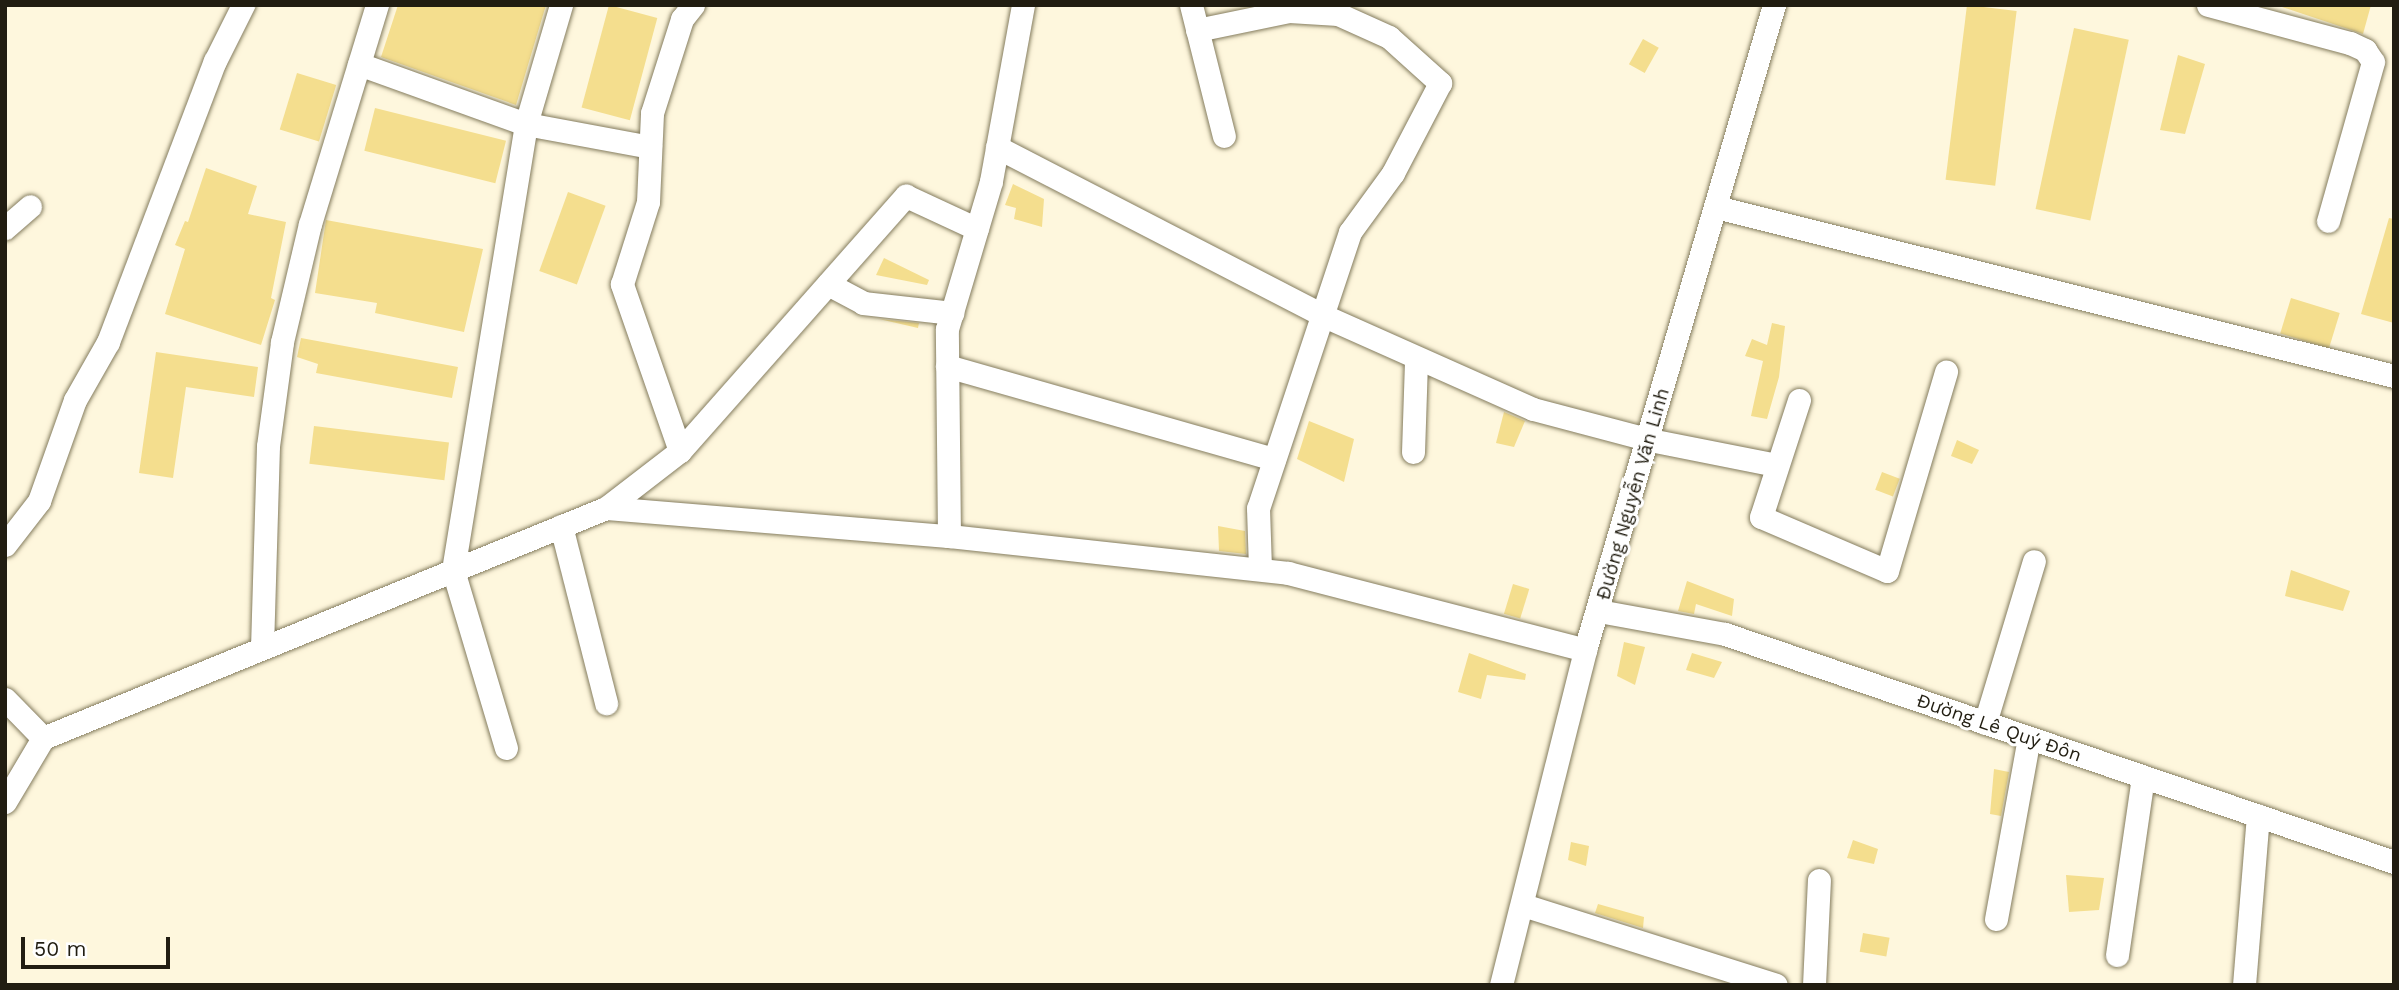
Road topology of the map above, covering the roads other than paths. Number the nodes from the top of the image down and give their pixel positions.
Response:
1 (243, 5) edge
2 (377, 5) edge
3 (561, 5) edge
4 (694, 5) edge
5 (1023, 5) edge
6 (1191, 5) edge
7 (1774, 5) edge
8 (2208, 5) edge
9 (1340, 10) edge
10 (1197, 30) junction
11 (359, 64) junction
12 (526, 124) junction
13 (1224, 136) dead end
14 (650, 147) junction
15 (997, 147) junction
16 (30, 206) dead end
17 (1716, 207) junction
18 (2328, 221) dead end
19 (5, 228) edge
20 (976, 229) junction
21 (828, 284) junction
22 (952, 313) junction
23 (1322, 315) junction
24 (1416, 360) junction
25 (947, 366) junction
26 (1946, 372) dead end
27 (2394, 376) edge
28 (1799, 400) dead end
29 (1650, 440) junction
30 (680, 450) junction
31 (1413, 452) dead end
32 (1274, 459) junction
33 (1776, 465) junction
34 (606, 508) junction
35 (561, 526) junction
36 (949, 536) junction
37 (5, 545) edge
38 (2034, 561) dead end
39 (1260, 569) junction
40 (453, 570) junction
41 (1599, 611) junction
42 (262, 648) junction
43 (1585, 650) junction
44 (5, 699) edge
45 (606, 703) dead end
46 (1985, 723) junction
47 (43, 738) junction
48 (2029, 738) junction
49 (506, 748) dead end
50 (2143, 777) junction
51 (5, 802) edge
52 (2258, 816) junction
53 (2394, 862) edge
54 (1819, 880) dead end
55 (1523, 905) junction
56 (1996, 919) dead end
57 (2117, 955) dead end
58 (1501, 985) edge
59 (1776, 985) edge
60 (1814, 985) edge
61 (2244, 985) edge

1 - 37 street
2 - 11 street
3 - 12 street
4 - 14 street
5 - 15 street
6 - 10 street
7 - 17 street, Đường Nguyễn Văn Linh
8 - 18 street
9 - 10 street
9 - 23 street
10 - 13 street
11 - 12 street
11 - 42 street
12 - 14 street
12 - 40 street
14 - 30 street
15 - 20 street
15 - 23 street
16 - 19 street
17 - 27 street
17 - 29 street, Đường Nguyễn Văn Linh
20 - 21 street
20 - 22 street
21 - 22 street
21 - 30 street
22 - 25 street
23 - 24 street
23 - 32 street
24 - 29 street
24 - 31 street
25 - 32 street
25 - 36 street
26 - 33 street
28 - 33 street
29 - 33 street
29 - 41 street, Đường Nguyễn Văn Linh
30 - 34 street
32 - 39 street
34 - 35 street
34 - 36 street
35 - 40 street
35 - 45 street
36 - 39 street
38 - 46 street
39 - 43 street
40 - 42 street
40 - 49 street
41 - 43 street, Đường Nguyễn Văn Linh
41 - 46 street, Đường Lê Quý Đôn
42 - 47 street
43 - 55 street, Đường Nguyễn Văn Linh
44 - 47 street
46 - 48 street, Đường Lê Quý Đôn
47 - 51 street
48 - 50 street, Đường Lê Quý Đôn
48 - 56 street
50 - 52 street, Đường Lê Quý Đôn
50 - 57 street
52 - 53 street, Đường Lê Quý Đôn
52 - 61 street
54 - 60 street
55 - 58 street, Đường Nguyễn Văn Linh
55 - 59 street

